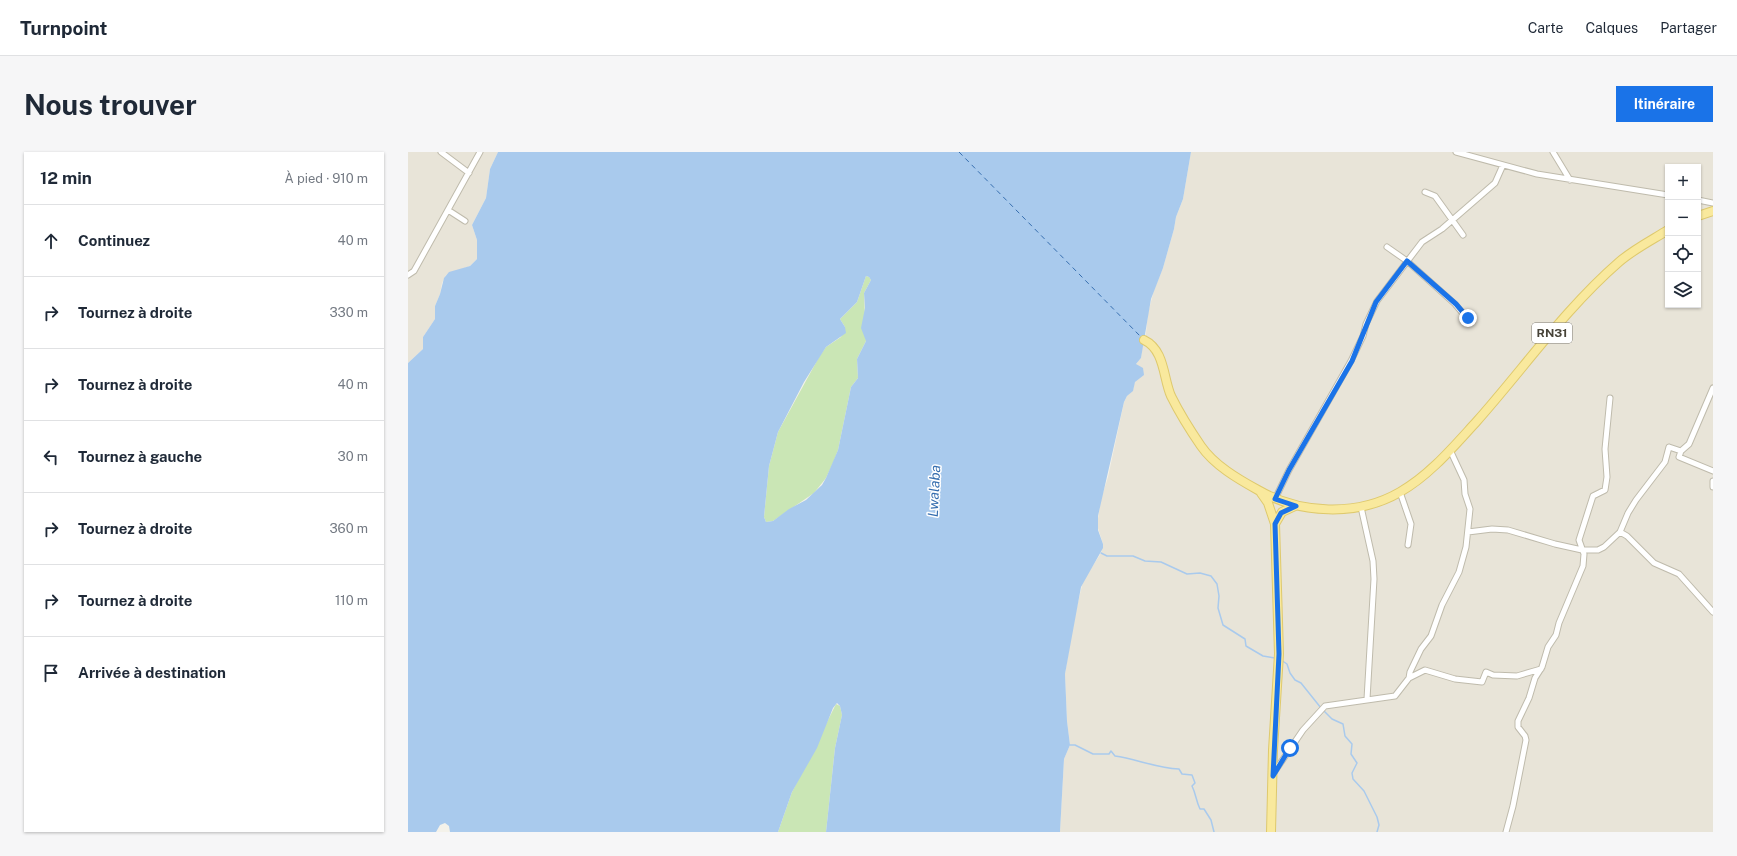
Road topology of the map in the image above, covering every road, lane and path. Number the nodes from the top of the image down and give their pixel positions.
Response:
1 (441, 152) edge
2 (480, 152) edge
3 (1456, 152) edge
4 (1553, 152) edge
5 (1503, 165) junction
6 (469, 173) junction
7 (1570, 180) junction
8 (1425, 192) dead end
9 (1665, 195) edge
10 (1701, 201) edge
11 (1713, 203) edge
12 (448, 210) junction
13 (1713, 211) edge
14 (1701, 215) edge
15 (1452, 220) junction
16 (465, 221) dead end
17 (1665, 232) edge
18 (1463, 235) dead end
19 (1387, 247) dead end
20 (1407, 261) junction
21 (408, 275) edge
22 (1470, 322) dead end
23 (1144, 340) dead end
24 (1713, 388) edge
25 (1610, 398) dead end
26 (1450, 450) junction
27 (1681, 450) junction
28 (1713, 471) edge
29 (1713, 481) edge
30 (1713, 487) edge
31 (1259, 490) junction
32 (1400, 492) junction
33 (1275, 499) junction
34 (1296, 506) junction
35 (1361, 507) junction
36 (1275, 524) junction
37 (1468, 532) junction
38 (1620, 532) junction
39 (1408, 545) dead end
40 (1582, 550) junction
41 (1713, 612) edge
42 (1541, 669) junction
43 (1409, 678) junction
44 (1367, 699) junction
45 (1273, 776) junction
46 (1271, 832) edge
47 (1506, 832) edge

1 - 6 street
2 - 6 street
3 - 5 street
4 - 7 street
5 - 7 street
5 - 15 street
6 - 12 street
7 - 9 street
8 - 15 street
10 - 11 street
12 - 16 street
12 - 21 street
13 - 14 main road
15 - 18 street
15 - 20 street
17 - 26 main road, RN31
19 - 20 street
20 - 22 street
20 - 33 street
23 - 31 main road
24 - 27 street
25 - 40 street
26 - 32 main road, RN31
26 - 37 street
27 - 28 street
27 - 38 street
29 - 30 street
31 - 33 main road
31 - 36 main road
32 - 35 main road, RN31
32 - 39 street
33 - 34 main road
34 - 35 main road, RN31
34 - 36 main road
35 - 44 street
36 - 45 main road
37 - 40 street
37 - 43 street
38 - 40 street
38 - 41 street
40 - 42 street
42 - 43 street
42 - 47 street
43 - 44 street
44 - 45 street
45 - 46 main road

